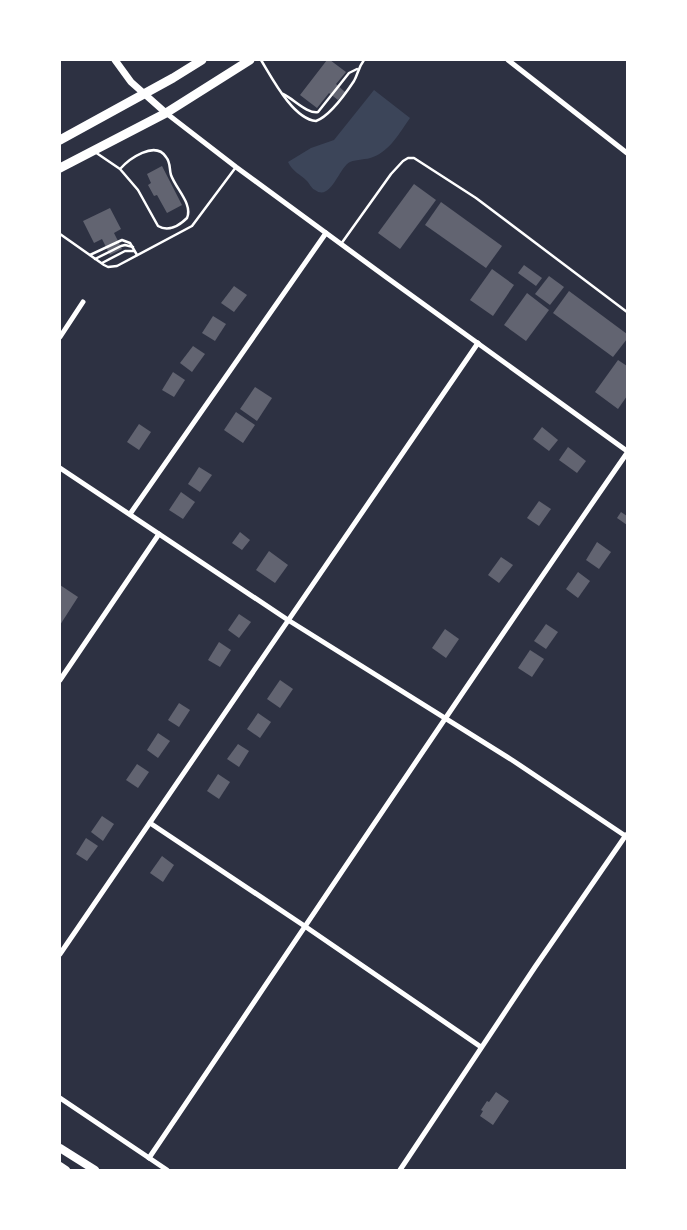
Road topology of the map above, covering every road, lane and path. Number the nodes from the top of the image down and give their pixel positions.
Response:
1 (115, 60) edge
2 (202, 60) edge
3 (250, 60) edge
4 (260, 60) edge
5 (364, 60) edge
6 (508, 60) edge
7 (358, 68) junction
8 (144, 94) junction
9 (282, 94) junction
10 (166, 113) junction
11 (60, 140) edge
12 (94, 151) junction
13 (627, 153) edge
14 (236, 167) junction
15 (60, 168) edge
16 (120, 170) junction
17 (326, 233) junction
18 (60, 234) edge
19 (341, 244) junction
20 (133, 247) junction
21 (137, 254) junction
22 (90, 255) junction
23 (95, 258) junction
24 (102, 263) junction
25 (84, 302) dead end
26 (627, 312) edge
27 (60, 337) edge
28 (478, 343) junction
29 (627, 452) edge
30 (60, 468) edge
31 (130, 514) junction
32 (159, 534) junction
33 (288, 620) junction
34 (60, 680) edge
35 (447, 718) junction
36 (150, 823) junction
37 (626, 836) edge
38 (306, 927) junction
39 (60, 954) edge
40 (481, 1047) junction
41 (60, 1098) edge
42 (60, 1148) edge
43 (149, 1158) junction
44 (60, 1166) edge
45 (66, 1170) edge
46 (95, 1170) edge
47 (167, 1170) edge
48 (400, 1170) edge

1 - 8 street
2 - 8 main road
3 - 10 main road
4 - 9 lane
5 - 7 lane
6 - 13 street
7 - 9 lane
7 - 9 lane
8 - 10 street
8 - 11 main road
10 - 12 main road
10 - 14 street
12 - 15 main road
12 - 16 lane
14 - 17 street
14 - 21 lane
16 - 16 lane
17 - 19 street
17 - 31 street
18 - 22 lane
19 - 26 lane
19 - 28 street
20 - 21 lane
20 - 22 lane
20 - 23 lane
21 - 24 lane
21 - 24 lane
22 - 23 lane
23 - 24 lane
25 - 27 street
28 - 29 street
28 - 33 street
29 - 35 street
30 - 31 street
31 - 32 street
32 - 33 street
32 - 34 street
33 - 35 street
33 - 36 street
35 - 37 street
35 - 38 street
36 - 38 street
36 - 39 street
37 - 40 street
38 - 40 street
38 - 43 street
40 - 48 street
41 - 43 street
42 - 46 main road
43 - 47 street
44 - 45 main road

